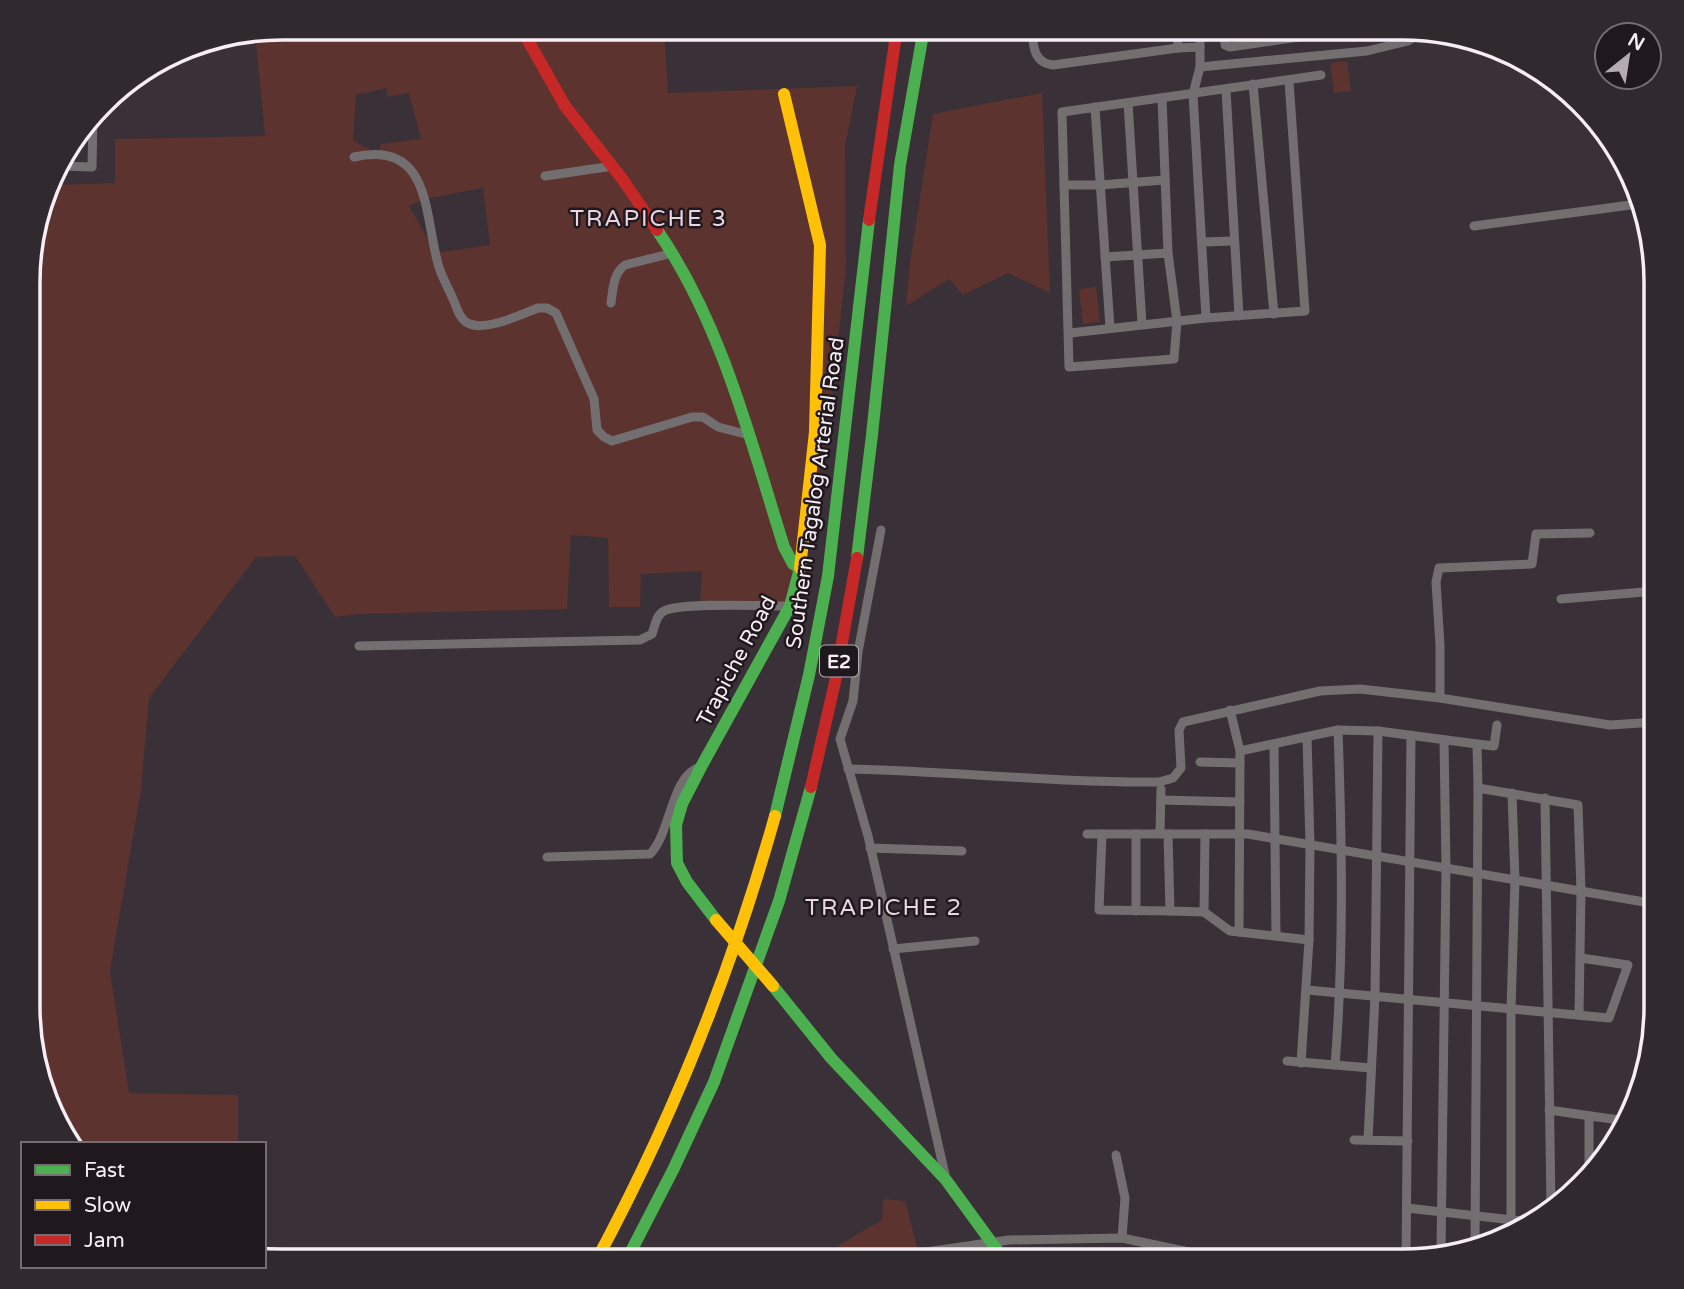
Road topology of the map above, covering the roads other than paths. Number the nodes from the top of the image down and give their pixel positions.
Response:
1 (529, 40) edge
2 (895, 41) edge
3 (921, 41) edge
4 (1033, 41) edge
5 (1178, 41) edge
6 (1200, 41) edge
7 (1225, 41) edge
8 (1275, 41) edge
9 (1408, 41) edge
10 (1200, 47) junction
11 (1178, 48) junction
12 (1200, 67) junction
13 (1321, 75) dead end
14 (1289, 81) junction
15 (1253, 84) junction
16 (1226, 90) junction
17 (785, 94) dead end
18 (1192, 94) junction
19 (1162, 98) junction
20 (1128, 103) junction
21 (1095, 107) junction
22 (93, 132) edge
23 (354, 158) dead end
24 (70, 166) edge
25 (612, 166) junction
26 (545, 176) dead end
27 (1165, 180) junction
28 (1133, 183) junction
29 (1065, 186) junction
30 (1100, 186) junction
31 (1631, 205) edge
32 (1474, 226) dead end
33 (1234, 241) junction
34 (1202, 242) junction
35 (673, 253) junction
36 (1168, 253) junction
37 (1138, 255) junction
38 (1105, 257) junction
39 (611, 303) dead end
40 (1274, 314) junction
41 (1239, 316) junction
42 (1206, 318) junction
43 (1177, 321) junction
44 (1142, 324) junction
45 (1110, 328) junction
46 (1070, 333) junction
47 (748, 435) junction
48 (881, 530) dead end
49 (1590, 533) dead end
50 (800, 568) junction
51 (1644, 592) edge
52 (1560, 600) dead end
53 (790, 606) junction
54 (359, 646) dead end
55 (1440, 698) junction
56 (1230, 710) junction
57 (1643, 723) edge
58 (1497, 725) dead end
59 (1338, 730) junction
60 (1378, 731) junction
61 (1411, 735) junction
62 (1307, 737) junction
63 (1444, 740) junction
64 (1274, 744) junction
65 (1477, 744) junction
66 (1240, 751) junction
67 (1200, 762) dead end
68 (1240, 763) junction
69 (701, 767) junction
70 (848, 769) junction
71 (1478, 788) junction
72 (1512, 793) junction
73 (1545, 798) junction
74 (1240, 802) junction
75 (1087, 834) dead end
76 (1102, 834) junction
77 (1136, 834) junction
78 (1164, 834) junction
79 (1205, 834) junction
80 (1239, 834) junction
81 (1276, 839) junction
82 (1310, 845) junction
83 (870, 848) junction
84 (1342, 850) junction
85 (962, 851) dead end
86 (1377, 856) junction
87 (547, 857) dead end
88 (1410, 862) junction
89 (1446, 868) junction
90 (1479, 873) junction
91 (1515, 880) junction
92 (1547, 885) junction
93 (1581, 891) junction
94 (1643, 902) edge
95 (1136, 911) junction
96 (1170, 911) junction
97 (1204, 912) junction
98 (1239, 932) junction
99 (1276, 936) junction
100 (975, 940) dead end
101 (1309, 940) junction
102 (893, 949) junction
103 (1581, 958) junction
104 (1307, 990) junction
105 (1341, 993) junction
106 (1375, 996) junction
107 (1410, 1000) junction
108 (1443, 1003) junction
109 (1475, 1005) junction
110 (1511, 1009) junction
111 (1547, 1012) junction
112 (1579, 1015) junction
113 (1287, 1061) dead end
114 (1301, 1062) junction
115 (1335, 1065) junction
116 (1371, 1069) junction
117 (1549, 1110) junction
118 (1589, 1116) junction
119 (1616, 1120) edge
120 (1354, 1140) dead end
121 (1368, 1140) junction
122 (1408, 1141) junction
123 (1116, 1155) dead end
124 (1590, 1159) edge
125 (946, 1180) junction
126 (1551, 1197) edge
127 (1408, 1208) junction
128 (1441, 1212) junction
129 (1475, 1216) junction
130 (1511, 1220) junction
131 (1515, 1220) edge
132 (1475, 1237) edge
133 (1122, 1238) junction
134 (991, 1241) junction
135 (1441, 1246) edge
136 (603, 1248) edge
137 (633, 1248) edge
138 (944, 1249) edge
139 (996, 1249) edge
140 (1174, 1249) edge
141 (1406, 1249) edge

1 - 25 main road
2 - 136 main road, Southern Tagalog Arterial Road / E2
3 - 137 main road, E2
4 - 11 street
5 - 11 street
6 - 10 street
7 - 8 street
9 - 12 street
10 - 11 street
10 - 12 street
12 - 18 street
13 - 14 street
14 - 15 street
14 - 40 street
15 - 16 street
15 - 40 street
16 - 18 street
16 - 33 street
17 - 50 main road, Trapiche Road
18 - 19 street
18 - 34 street
19 - 20 street
19 - 27 street
20 - 21 street
20 - 28 street
21 - 29 street
21 - 30 street
22 - 24 street
23 - 47 street
25 - 26 street
25 - 35 main road
27 - 28 street
27 - 36 street
28 - 30 street
28 - 37 street
29 - 30 street
29 - 46 street
30 - 38 street
31 - 32 street
33 - 34 street
33 - 41 street
34 - 42 street
35 - 39 street
35 - 47 main road
36 - 37 street
36 - 43 street
37 - 38 street
37 - 44 street
38 - 45 street
40 - 41 street
41 - 42 street
42 - 43 street
43 - 44 street
43 - 46 street
44 - 45 street
45 - 46 street
47 - 50 main road
48 - 70 street
49 - 55 street
50 - 53 main road, Trapiche Road
51 - 52 street
53 - 54 street
53 - 69 main road, Trapiche Road
55 - 56 street
55 - 57 street
56 - 66 street
56 - 70 street
58 - 65 street
59 - 60 street
59 - 62 street
59 - 84 street
60 - 61 street
60 - 86 street
61 - 63 street
61 - 88 street
62 - 64 street
62 - 82 street
63 - 65 street
63 - 89 street
64 - 66 street
64 - 81 street
65 - 71 street
66 - 68 street
67 - 68 street
68 - 74 street
69 - 87 street
69 - 125 main road, Trapiche Road, bridge
70 - 83 street
71 - 72 street
71 - 90 street
72 - 73 street
72 - 91 street
73 - 92 street
73 - 93 street
74 - 78 street
74 - 80 street
75 - 76 street
76 - 77 street
76 - 95 street
77 - 78 street
77 - 95 street
78 - 79 street
78 - 96 street
79 - 80 street
79 - 97 street
80 - 81 street
80 - 98 street
81 - 82 street
81 - 99 street
82 - 84 street
82 - 101 street
83 - 85 street
83 - 102 street
84 - 86 street
84 - 105 street
86 - 88 street
86 - 106 street
88 - 89 street
88 - 107 street
89 - 90 street
89 - 108 street
90 - 91 street
90 - 109 street
91 - 92 street
91 - 110 street
92 - 93 street
92 - 111 street
93 - 94 street
93 - 103 street
95 - 96 street
96 - 97 street
97 - 98 street
98 - 99 street
99 - 101 street
100 - 102 street
101 - 104 street
102 - 125 street
103 - 112 street
103 - 112 street
104 - 105 street
104 - 114 street
105 - 106 street
105 - 115 street
106 - 107 street
106 - 116 street
107 - 108 street
107 - 122 street
108 - 109 street
108 - 128 street
109 - 110 street
109 - 129 street
110 - 111 street
110 - 130 street
111 - 112 street
111 - 117 street
113 - 114 street
114 - 115 street
115 - 116 street
116 - 121 street
117 - 118 street
117 - 126 street
118 - 119 street
118 - 124 street
120 - 121 street
121 - 122 street
122 - 127 street
123 - 133 street
125 - 134 main road, Trapiche Road
127 - 128 street
127 - 141 street
128 - 129 street
128 - 135 street
129 - 130 street
129 - 132 street
130 - 131 street
133 - 134 street
133 - 140 street
134 - 138 street
134 - 139 main road, Trapiche Road

